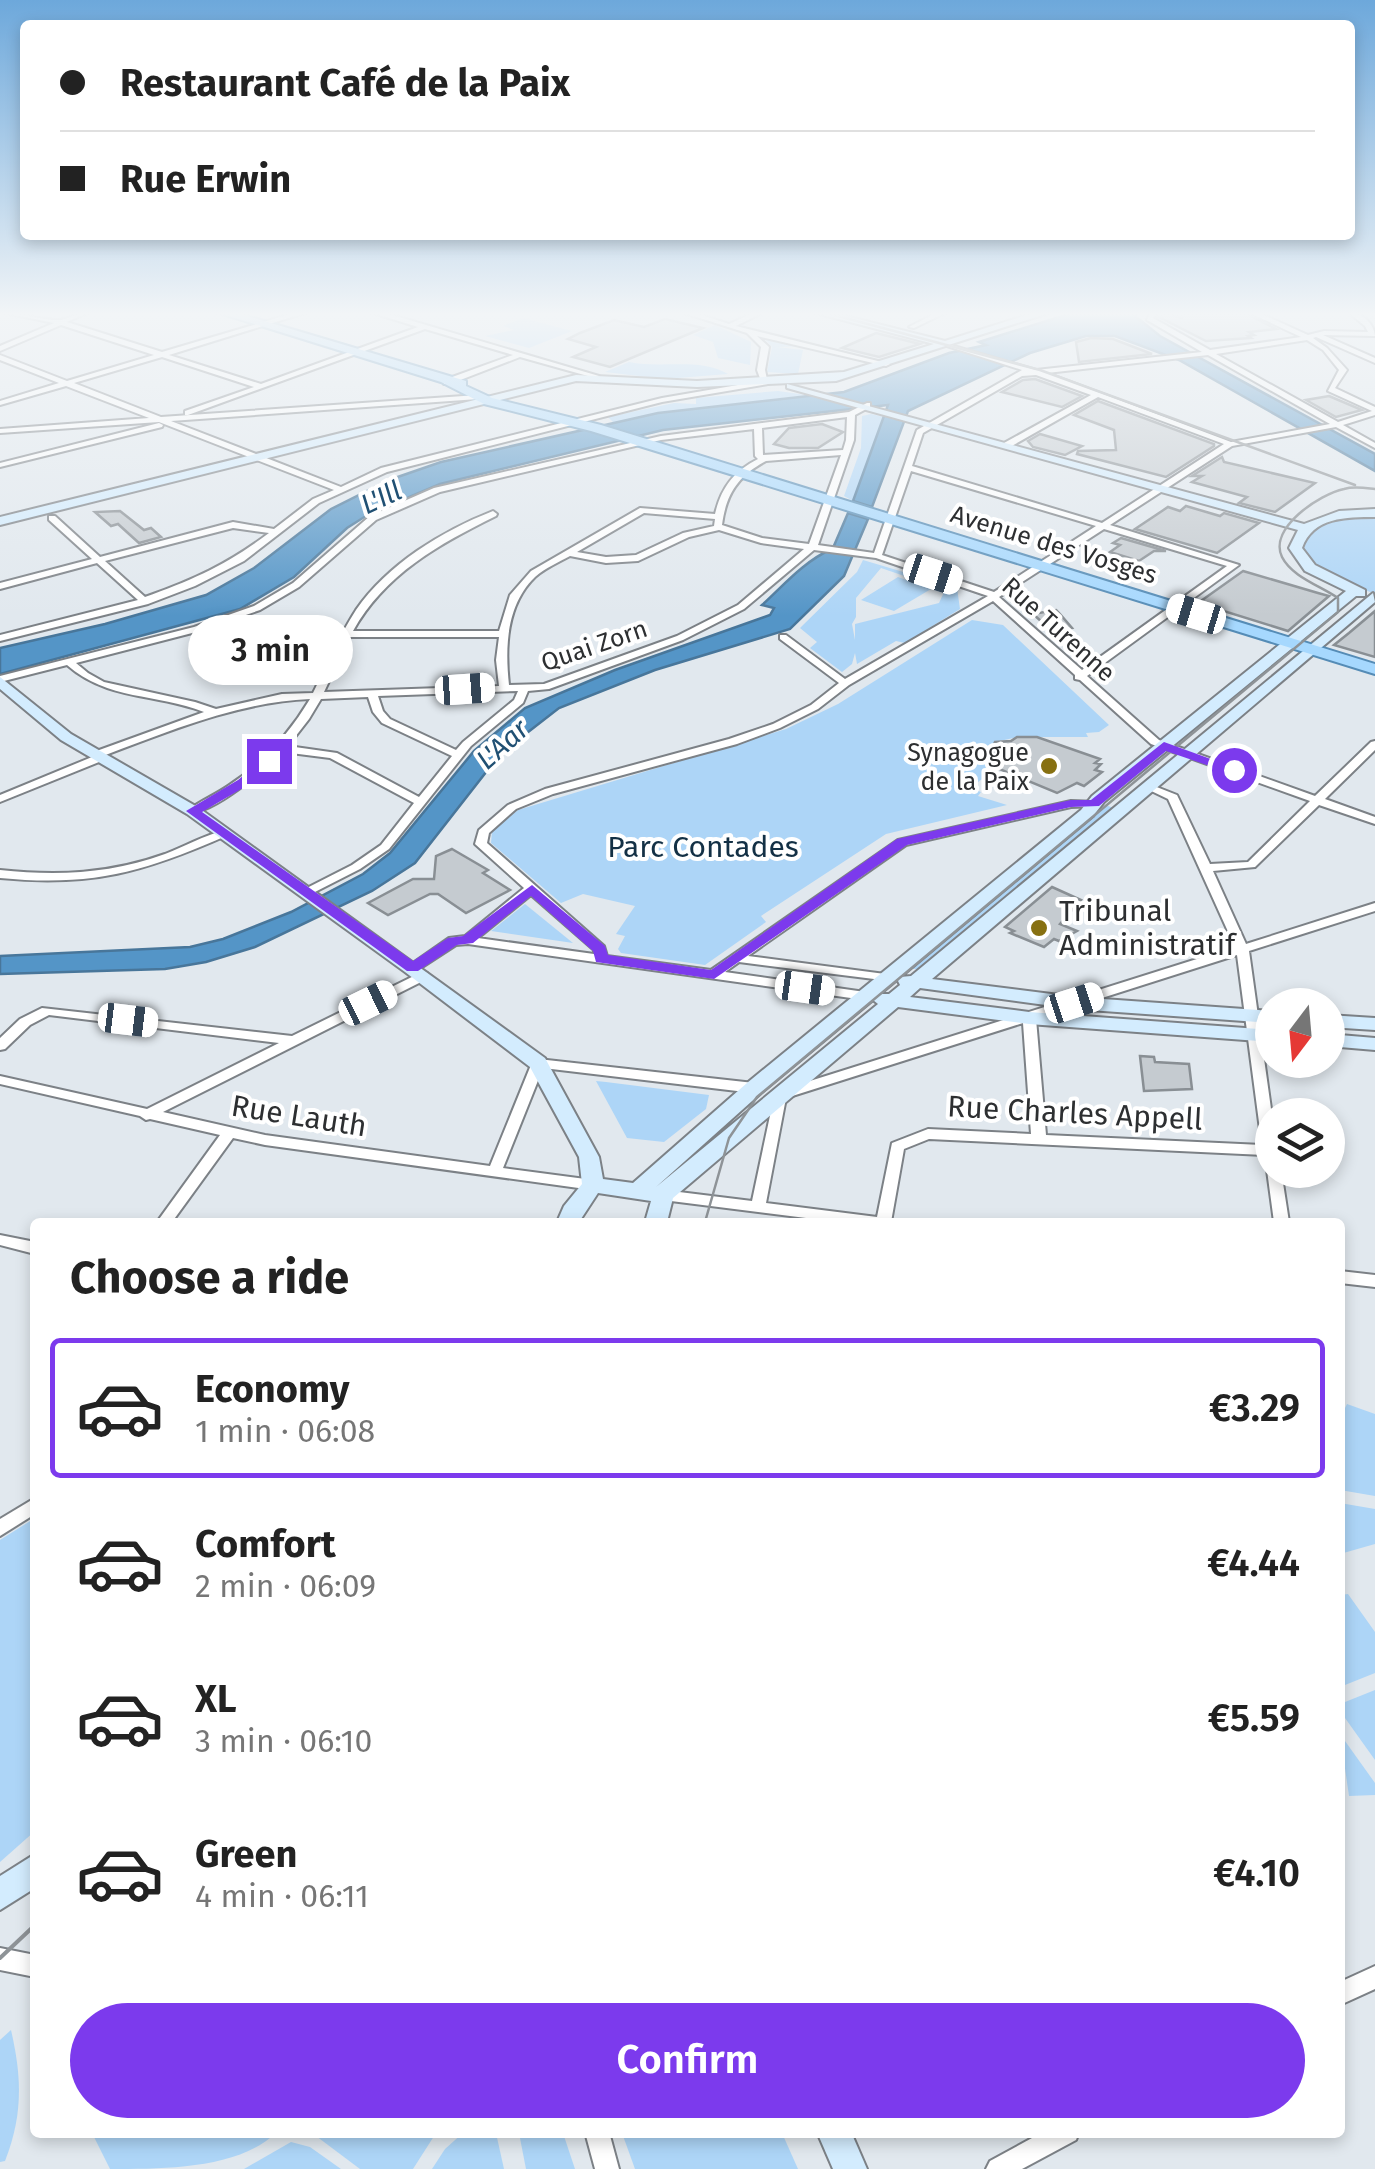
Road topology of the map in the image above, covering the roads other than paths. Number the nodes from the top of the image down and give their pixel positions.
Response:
1 (144, 413) edge
2 (188, 413) edge
3 (287, 413) edge
4 (429, 413) edge
5 (455, 413) edge
6 (549, 413) edge
7 (555, 413) edge
8 (631, 413) edge
9 (850, 413) edge
10 (852, 413) edge
11 (893, 413) edge
12 (938, 413) edge
13 (1064, 413) edge
14 (1149, 413) edge
15 (1314, 413) edge
16 (1371, 413) edge
17 (922, 421) junction
18 (166, 422) junction
19 (585, 424) junction
20 (758, 425) junction
21 (1335, 425) junction
22 (0, 432) edge
23 (642, 442) junction
24 (1230, 444) junction
25 (1007, 445) junction
26 (1375, 446) edge
27 (846, 452) junction
28 (257, 458) junction
29 (764, 459) junction
30 (272, 463) junction
31 (0, 466) edge
32 (908, 467) junction
33 (738, 472) junction
34 (1161, 488) junction
35 (339, 489) junction
36 (836, 503) junction
37 (1375, 513) edge
38 (48, 514) junction
39 (493, 514) dead end
40 (885, 518) junction
41 (0, 522) edge
42 (719, 522) junction
43 (1104, 525) junction
44 (1306, 528) junction
45 (0, 531) edge
46 (276, 532) junction
47 (810, 548) junction
48 (570, 553) junction
49 (878, 556) junction
50 (99, 561) junction
51 (1041, 566) junction
52 (0, 586) edge
53 (970, 586) junction
54 (1354, 591) junction
55 (994, 596) junction
56 (1374, 597) edge
57 (145, 602) junction
58 (978, 605) junction
59 (1176, 608) junction
60 (198, 629) junction
61 (347, 634) junction
62 (503, 634) junction
63 (783, 637) dead end
64 (0, 638) edge
65 (1300, 646) junction
66 (232, 649) dead end
67 (70, 663) junction
68 (1375, 670) edge
69 (1080, 677) junction
70 (3, 683) edge
71 (845, 683) junction
72 (504, 687) junction
73 (524, 690) junction
74 (316, 696) junction
75 (374, 696) junction
76 (213, 712) junction
77 (1375, 744) edge
78 (1164, 746) junction
79 (280, 748) junction
80 (1187, 754) junction
81 (458, 755) junction
82 (98, 756) junction
83 (1149, 787) junction
84 (0, 799) edge
85 (1317, 800) junction
86 (420, 802) junction
87 (1094, 804) junction
88 (192, 811) junction
89 (1375, 821) edge
90 (224, 834) junction
91 (1206, 868) junction
92 (0, 874) edge
93 (532, 889) junction
94 (316, 901) junction
95 (1375, 906) edge
96 (468, 940) junction
97 (1242, 948) junction
98 (736, 958) junction
99 (602, 959) junction
100 (417, 972) junction
101 (714, 975) junction
102 (885, 978) junction
103 (913, 982) junction
104 (866, 996) junction
105 (890, 1000) junction
106 (1074, 1003) junction
107 (1255, 1006) edge
108 (1029, 1018) junction
109 (1345, 1022) edge
110 (1375, 1024) edge
111 (1255, 1028) edge
112 (1255, 1029) edge
113 (292, 1040) junction
114 (1345, 1041) edge
115 (1375, 1044) edge
116 (0, 1046) edge
117 (538, 1063) junction
118 (0, 1080) edge
119 (754, 1088) junction
120 (780, 1095) junction
121 (145, 1116) junction
122 (228, 1134) junction
123 (1038, 1140) junction
124 (1255, 1155) edge
125 (494, 1172) junction
126 (593, 1185) junction
127 (1277, 1188) edge
128 (638, 1191) junction
129 (663, 1195) junction
130 (758, 1207) junction
131 (782, 1216) edge
132 (167, 1218) edge
133 (571, 1218) edge
134 (657, 1218) edge
135 (813, 1218) edge
136 (885, 1218) edge
137 (1281, 1218) edge
138 (0, 1240) edge
139 (30, 1247) edge
140 (1345, 1278) edge
141 (1375, 1281) edge
142 (30, 1508) edge
143 (2, 1525) edge
144 (30, 1876) edge
145 (0, 1895) edge
146 (0, 1959) edge
147 (30, 1965) edge
148 (1375, 1977) edge
149 (1345, 1992) edge
150 (598, 2138) edge
151 (837, 2138) edge
152 (1057, 2138) edge
153 (608, 2169) edge
154 (850, 2169) edge
155 (998, 2169) edge

1 - 18 street
2 - 18 street
3 - 18 street
4 - 28 main road
5 - 30 main road
6 - 19 main road
7 - 19 main road
8 - 19 street
9 - 20 street
10 - 27 street, Quai Zorn
11 - 17 main road
12 - 17 street
13 - 25 street
14 - 24 street
15 - 21 street
16 - 21 street
17 - 25 main road
17 - 32 street
18 - 22 street
18 - 28 street
18 - 31 street
19 - 23 main road, Avenue des Vosges
19 - 35 street
20 - 23 street
20 - 29 street
21 - 24 street
21 - 26 street
23 - 33 main road, Avenue des Vosges
23 - 60 street
24 - 34 street
25 - 34 main road
27 - 29 street
27 - 36 street, Quai Zorn
28 - 30 street
28 - 38 main road
29 - 33 street
30 - 35 street
30 - 38 main road
32 - 40 street
32 - 43 street
33 - 36 main road, Avenue des Vosges
33 - 42 street
34 - 43 street
34 - 44 main road
35 - 46 street
36 - 40 main road, Avenue des Vosges
36 - 47 street, Quai Zorn
37 - 44 main road
38 - 41 main road
38 - 45 main road
38 - 50 street
39 - 61 street
40 - 49 street
40 - 51 main road, Avenue des Vosges
42 - 47 street, Rue Turenne
42 - 48 street
42 - 48 street, Rue Turenne
43 - 51 street
43 - 59 street
44 - 54 main road
46 - 50 street
46 - 57 street
47 - 49 street, Rue Turenne
47 - 73 street, Quai Zorn
48 - 62 street
49 - 53 street, Rue Turenne
50 - 52 street
50 - 57 street
51 - 55 street
51 - 59 main road, Avenue des Vosges
53 - 55 street, Rue Turenne
53 - 58 street
54 - 56 main road
54 - 65 main road
55 - 58 street
55 - 69 street, Rue Turenne
56 - 65 main road
57 - 64 street
58 - 71 street
59 - 65 main road, Avenue des Vosges
59 - 69 street
60 - 66 street
60 - 67 street
61 - 62 street
61 - 74 street
62 - 72 street
63 - 71 street
65 - 68 main road, Avenue des Vosges
65 - 78 main road
65 - 80 main road
67 - 70 street
67 - 76 street
69 - 78 street, Rue Turenne
70 - 82 main road
71 - 93 street
72 - 73 street
72 - 75 street
73 - 81 street, Quai Zorn
74 - 75 street
74 - 76 street
74 - 79 street
75 - 81 street
76 - 82 street
77 - 85 street
78 - 80 street, Rue Turenne
78 - 87 main road
79 - 86 street
79 - 88 street
80 - 83 main road
80 - 85 street, Rue Turenne
81 - 86 street, Quai Zorn
82 - 84 street
82 - 88 main road
83 - 91 street
83 - 103 main road
85 - 89 street
85 - 91 street
86 - 94 street, Quai Zorn
87 - 98 street
87 - 102 main road
88 - 90 main road
90 - 92 street
90 - 94 main road
91 - 97 street
93 - 96 street
93 - 99 street
94 - 100 main road
95 - 97 street
96 - 99 street
96 - 100 street
97 - 106 street
97 - 107 street
98 - 101 street
98 - 102 street
99 - 101 street
100 - 113 street
100 - 117 main road
101 - 104 street
102 - 103 main road
102 - 104 main road
103 - 105 main road
103 - 106 main road
104 - 105 main road
104 - 119 main road
105 - 108 main road
105 - 120 main road
106 - 108 street
106 - 111 main road
108 - 112 main road
108 - 120 street
108 - 123 street
109 - 110 main road
113 - 116 street
113 - 121 street
114 - 115 main road
117 - 119 street
117 - 125 street
117 - 126 main road
118 - 121 street, Rue Lauth
119 - 128 main road
120 - 129 main road
120 - 130 street
121 - 122 street, Rue Lauth
122 - 125 street, Rue Lauth
122 - 132 street
123 - 124 street, Rue Charles Appell
123 - 136 street, Rue Charles Appell
125 - 126 street, Rue Lauth
126 - 128 main road
126 - 133 main road
127 - 137 street
128 - 129 main road
129 - 130 street
129 - 134 main road
130 - 131 street
131 - 135 street
138 - 139 street
140 - 141 street
142 - 143 street
144 - 145 main road
146 - 147 street
148 - 149 street
150 - 153 street
151 - 154 main road
152 - 155 street

